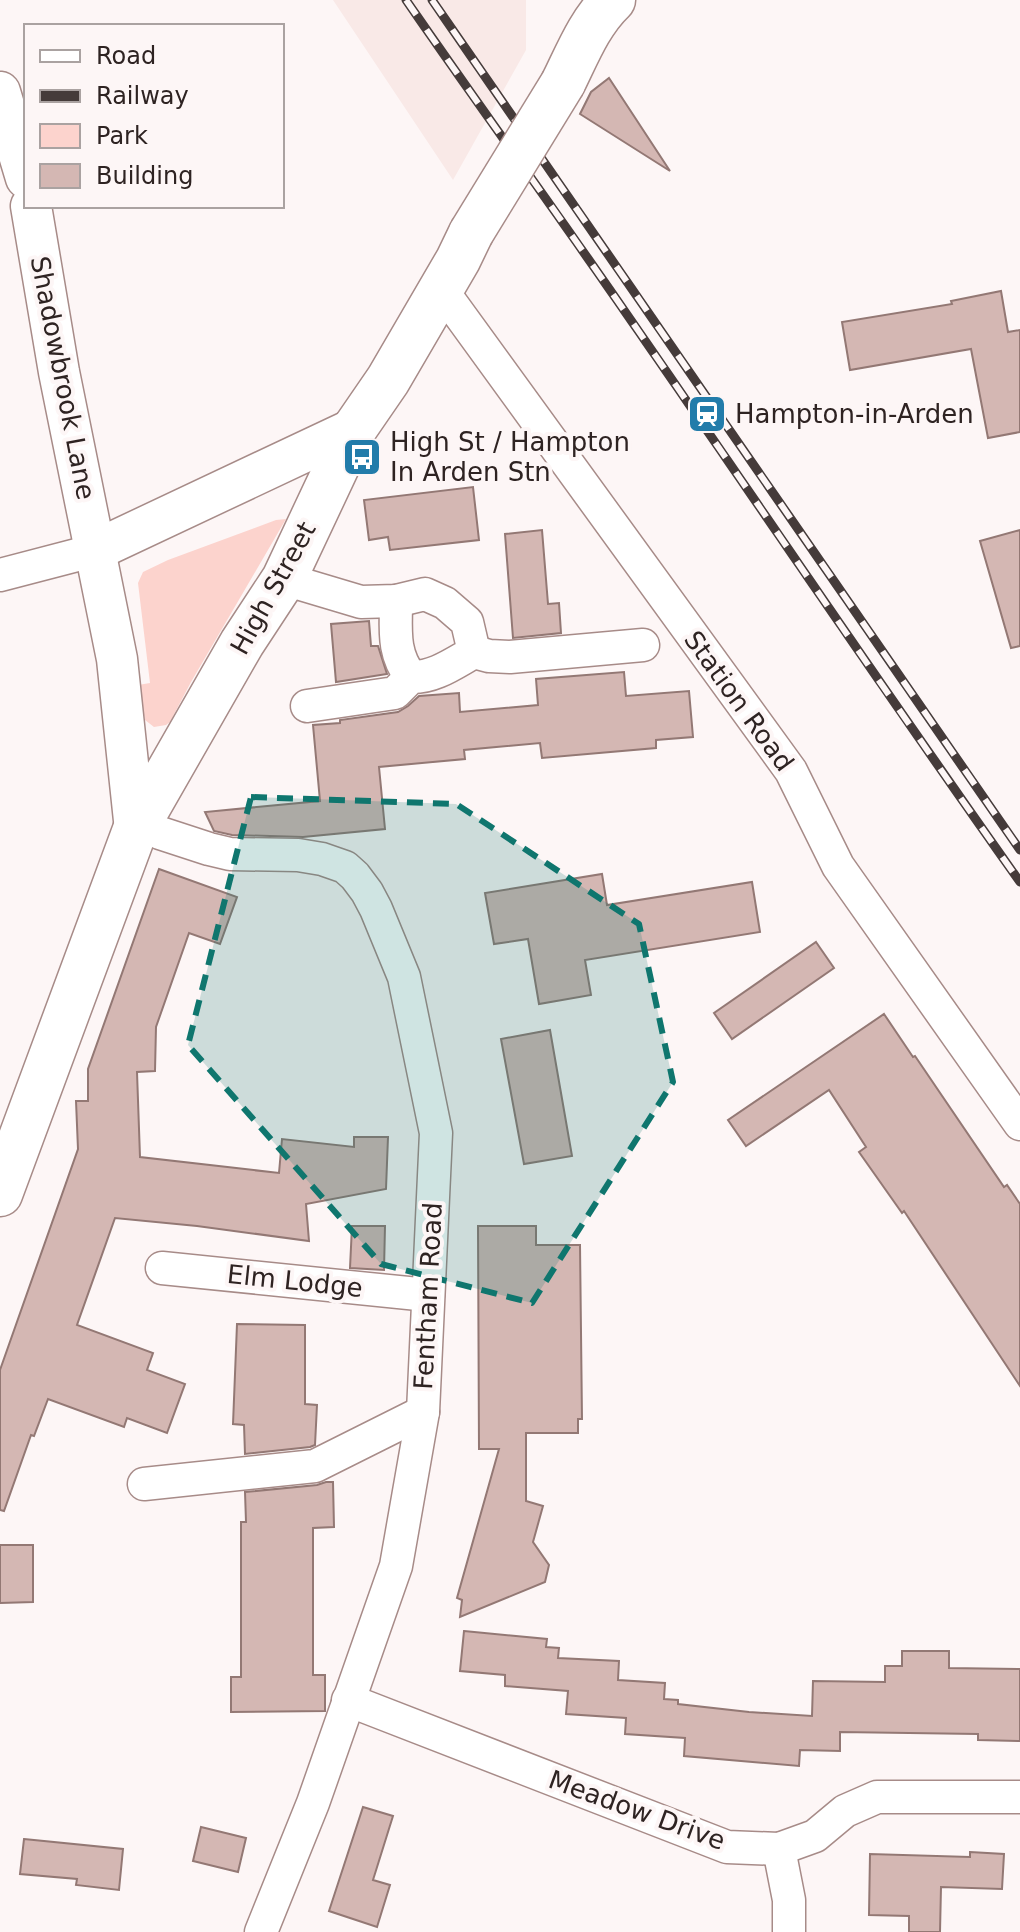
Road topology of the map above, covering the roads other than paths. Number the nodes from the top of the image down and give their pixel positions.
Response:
1 (604, 3) edge
2 (0, 92) edge
3 (24, 171) edge
4 (31, 208) edge
5 (441, 289) junction
6 (355, 428) junction
7 (96, 550) junction
8 (0, 575) edge
9 (284, 579) junction
10 (396, 601) junction
11 (643, 645) dead end
12 (474, 652) junction
13 (411, 677) junction
14 (307, 706) dead end
15 (137, 826) junction
16 (1020, 1124) edge
17 (0, 1194) edge
18 (162, 1268) dead end
19 (428, 1295) junction
20 (423, 1412) junction
21 (144, 1484) dead end
22 (348, 1700) junction
23 (1020, 1797) edge
24 (779, 1849) junction
25 (261, 1932) edge
26 (789, 1932) edge

1 - 5 main road, High Street, bridge
2 - 3 street
4 - 7 street, Shadowbrook Lane
5 - 6 main road, High Street
5 - 16 street, Station Road
6 - 7 street
6 - 9 main road, High Street
7 - 8 street
7 - 15 street, Shadowbrook Lane
9 - 10 street
9 - 15 main road, High Street
10 - 12 street
10 - 13 street
11 - 12 street
12 - 13 street
13 - 14 street
15 - 17 main road, High Street
15 - 19 street, Fentham Road
18 - 19 street, Elm Lodge
19 - 20 street, Fentham Road
20 - 21 street
20 - 22 street, Fentham Road
22 - 24 street, Meadow Drive
22 - 25 street, Fentham Road
23 - 24 street, Meadow Drive
24 - 26 street

